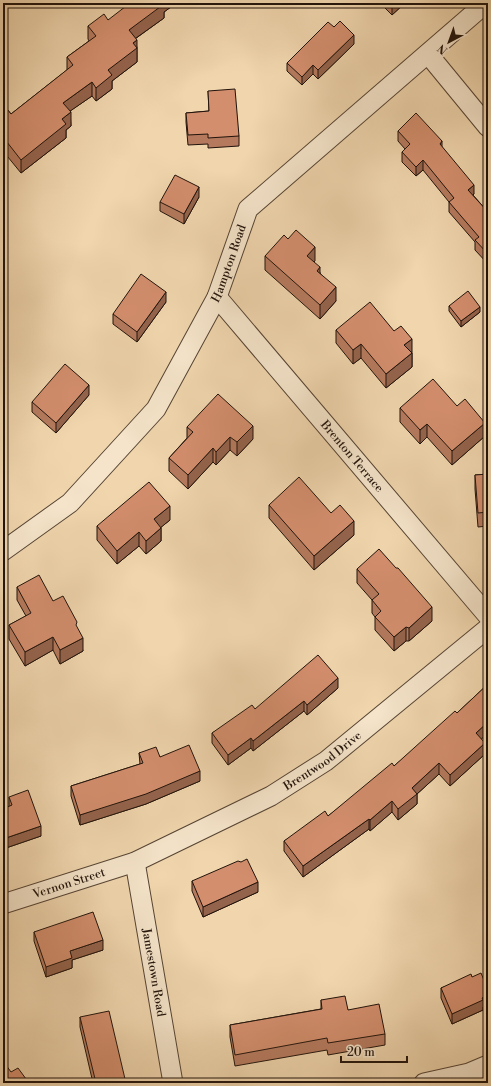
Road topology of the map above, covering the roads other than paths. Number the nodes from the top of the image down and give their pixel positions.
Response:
1 (486, 3) edge
2 (428, 54) junction
3 (488, 127) edge
4 (217, 297) junction
5 (3, 551) edge
6 (488, 616) edge
7 (488, 628) edge
8 (135, 862) junction
9 (3, 904) edge
10 (488, 1065) edge
11 (173, 1083) edge
12 (424, 1083) edge

1 - 2 street, Hampton Road
2 - 3 street
2 - 4 street, Hampton Road
4 - 5 street, Hampton Road
4 - 6 street, Brenton Terrace
7 - 8 street, Brentwood Drive
8 - 9 street, Vernon Street
8 - 11 street, Jamestown Road
10 - 12 street

